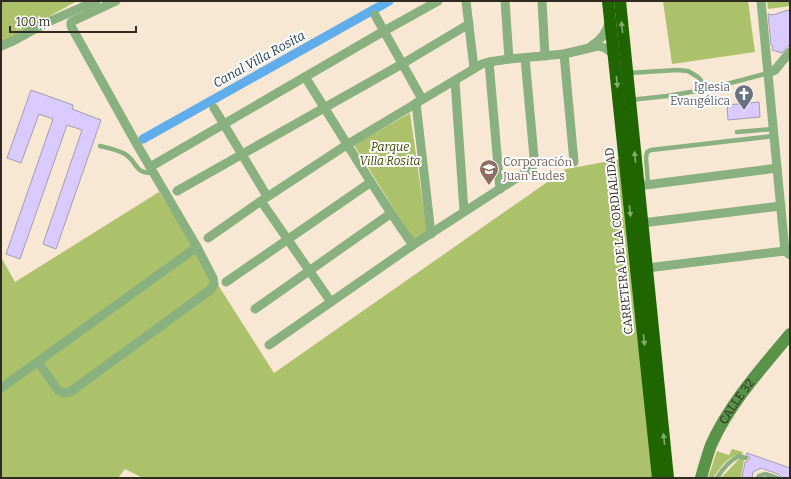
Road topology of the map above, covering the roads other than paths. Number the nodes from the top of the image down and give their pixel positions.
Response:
1 (96, 1) edge
2 (116, 1) edge
3 (438, 1) edge
4 (466, 1) edge
5 (505, 1) edge
6 (542, 1) edge
7 (608, 1) edge
8 (620, 1) edge
9 (761, 1) edge
10 (375, 15) dead end
11 (610, 20) junction
12 (468, 24) junction
13 (384, 31) junction
14 (1, 46) edge
15 (590, 47) junction
16 (790, 52) edge
17 (564, 54) junction
18 (545, 56) junction
19 (525, 58) junction
20 (509, 59) junction
21 (614, 59) junction
22 (489, 62) junction
23 (402, 64) junction
24 (474, 68) junction
25 (627, 73) junction
26 (768, 73) junction
27 (305, 77) junction
28 (455, 80) junction
29 (708, 89) junction
30 (630, 100) junction
31 (419, 101) junction
32 (324, 107) junction
33 (214, 108) dead end
34 (224, 124) junction
35 (737, 132) dead end
36 (773, 132) junction
37 (348, 144) junction
38 (100, 146) dead end
39 (242, 154) junction
40 (574, 162) dead end
41 (777, 168) junction
42 (152, 170) junction
43 (371, 182) junction
44 (643, 185) junction
45 (500, 189) junction
46 (177, 191) dead end
47 (264, 198) junction
48 (781, 206) junction
49 (464, 212) junction
50 (390, 214) junction
51 (642, 223) junction
52 (431, 234) junction
53 (208, 238) dead end
54 (288, 240) junction
55 (413, 245) junction
56 (197, 247) junction
57 (788, 253) edge
58 (646, 268) junction
59 (310, 270) junction
60 (226, 282) dead end
61 (332, 302) junction
62 (255, 309) dead end
63 (790, 334) edge
64 (269, 345) dead end
65 (38, 362) junction
66 (1, 388) edge
67 (746, 458) dead end
68 (658, 478) edge
69 (668, 478) edge
70 (701, 478) edge
71 (717, 478) edge
72 (758, 478) edge
73 (777, 478) edge

1 - 14 street
2 - 42 street
3 - 13 street
4 - 12 street
5 - 20 street
6 - 18 street
7 - 11 highway, CARRETERA DE LA CORDIALIDAD
25 -> 8 highway, CARRETERA DE LA CORDIALIDAD
9 - 26 street
10 - 13 street
11 - 15 street
11 - 21 highway, CARRETERA DE LA CORDIALIDAD
12 - 23 street
12 - 24 street
13 - 23 street
13 - 27 street
15 - 17 street
15 - 21 street
16 - 26 street
17 - 18 street
17 - 40 street
18 - 19 street
19 - 20 street
19 - 45 street
20 - 22 street
21 -> 68 highway, CARRETERA DE LA CORDIALIDAD
22 - 24 street
22 - 45 street
23 - 31 street
23 - 32 street
24 - 28 street
25 - 29 lane
25 - 30 highway, CARRETERA DE LA CORDIALIDAD
26 - 29 lane
26 - 36 street
27 - 32 street
27 - 34 street
28 - 31 street
28 - 49 street
29 - 30 lane
44 -> 30 highway, CARRETERA DE LA CORDIALIDAD
31 - 37 street
31 - 52 street
32 - 37 street
32 - 39 street
33 - 34 street
34 - 39 street
34 - 42 street
35 - 36 lane
36 - 41 street
36 - 44 lane
37 - 43 street
37 - 47 street
38 - 42 lane
39 - 46 street
39 - 47 street
41 - 44 street
41 - 48 street
42 - 56 street
43 - 50 street
43 - 54 street
44 - 51 highway, CARRETERA DE LA CORDIALIDAD
45 - 49 street
47 - 53 street
47 - 54 street
48 - 51 street
48 - 57 street
49 - 52 street
50 - 55 street
50 - 59 street
51 - 58 highway, CARRETERA DE LA CORDIALIDAD
52 - 55 street
54 - 59 street
54 - 60 street
55 - 61 street
56 - 65 street
56 - 65 street
57 - 58 street
69 -> 58 highway, CARRETERA DE LA CORDIALIDAD
59 - 61 street
59 - 62 street
61 - 64 street
63 - 70 street, CALLE 32
65 - 66 street
67 - 71 lane
72 - 73 lane

